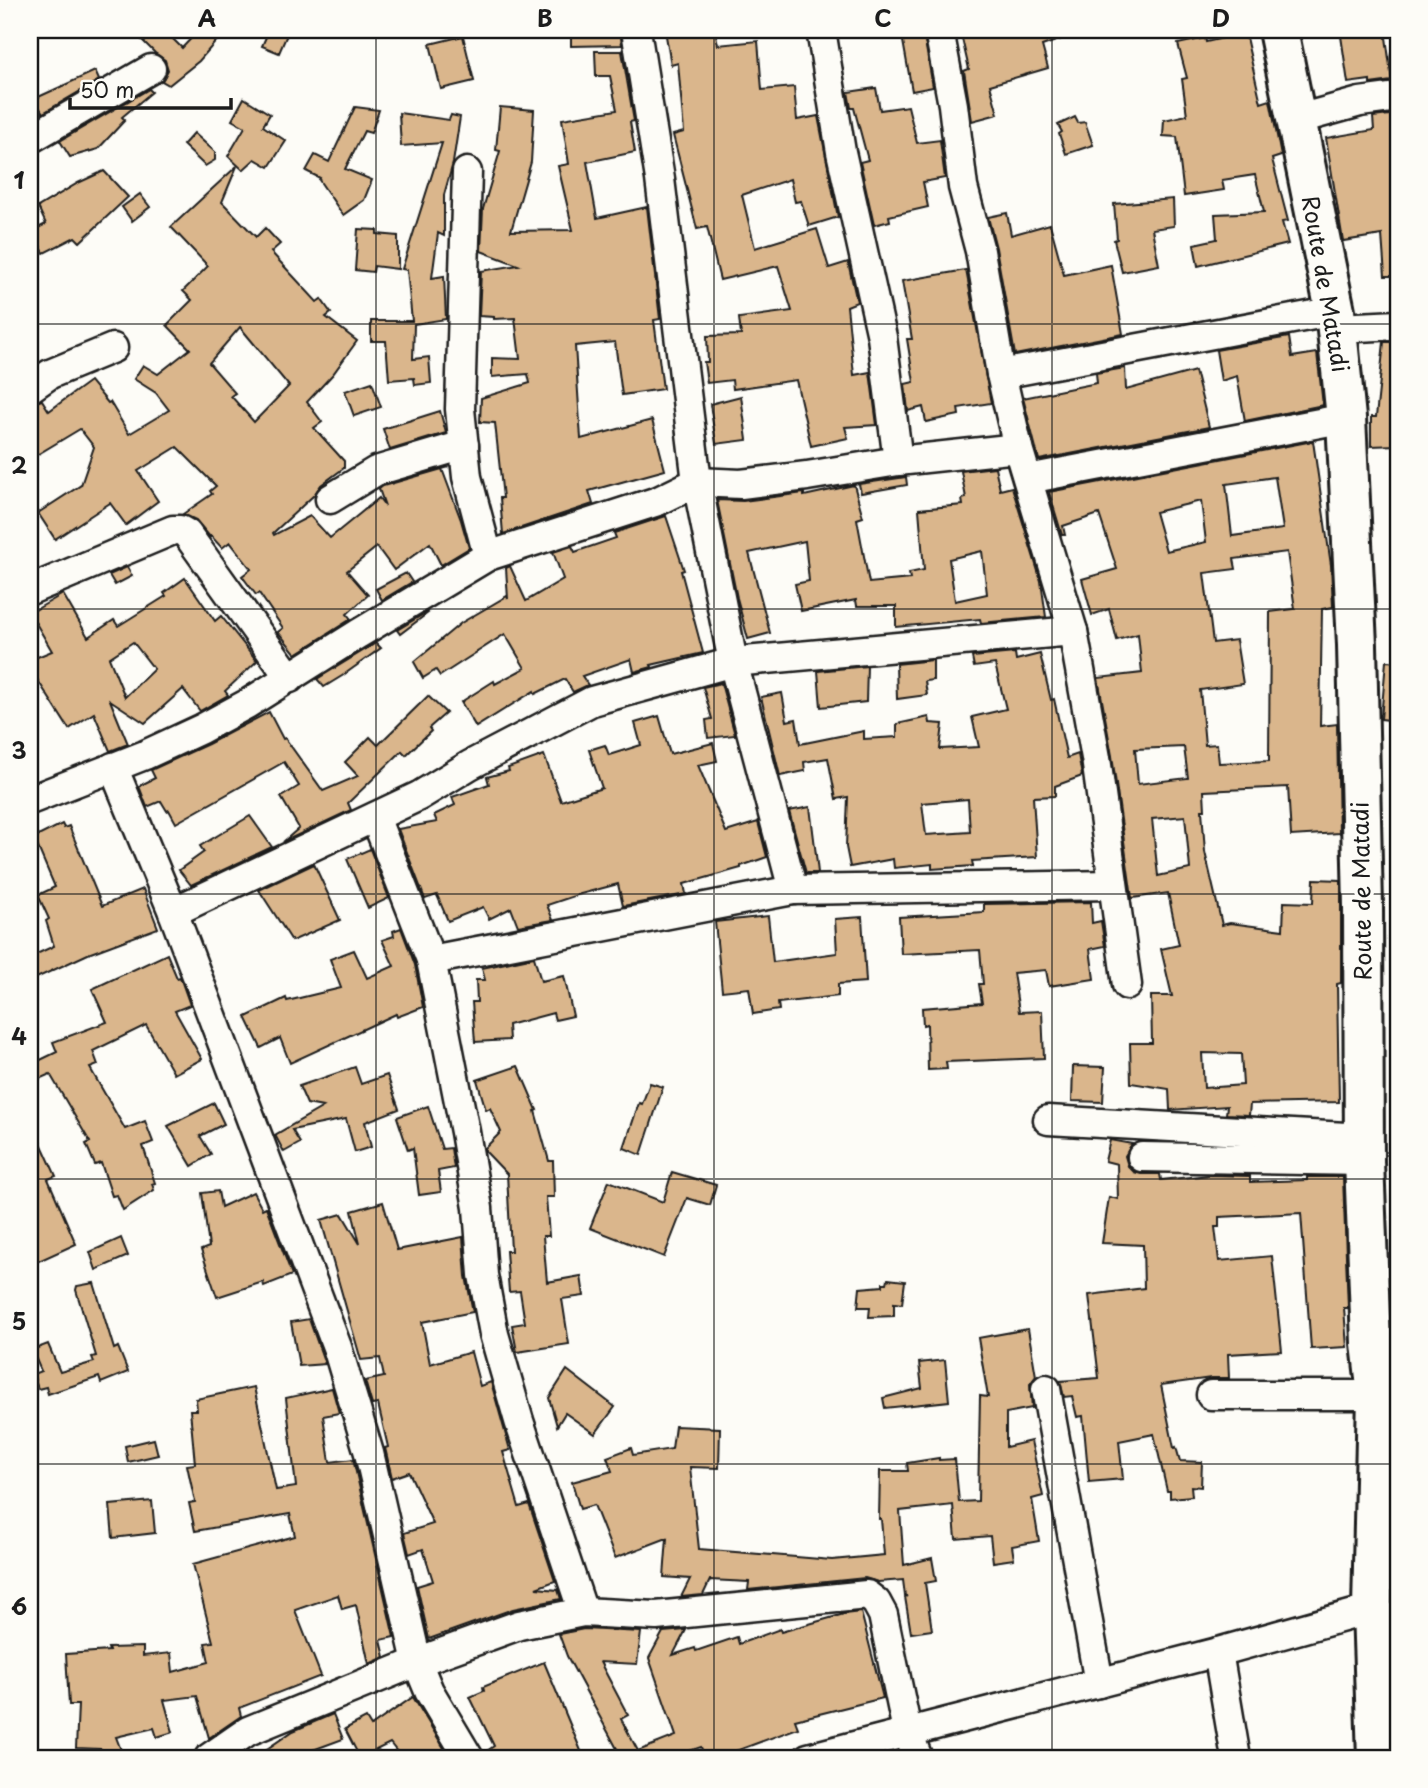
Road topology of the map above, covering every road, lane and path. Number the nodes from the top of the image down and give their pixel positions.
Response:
1 (636, 30) edge
2 (821, 30) edge
3 (939, 30) edge
4 (1278, 30) edge
5 (150, 69) dead end
6 (1398, 97) edge
7 (1295, 120) junction
8 (30, 139) edge
9 (467, 172) dead end
10 (1336, 320) junction
11 (1398, 325) edge
12 (113, 348) dead end
13 (1001, 374) junction
14 (30, 388) edge
15 (1346, 418) junction
16 (464, 445) junction
17 (1018, 448) junction
18 (898, 461) junction
19 (1028, 479) junction
20 (697, 482) junction
21 (330, 499) dead end
22 (488, 556) junction
23 (30, 590) edge
24 (1073, 631) junction
25 (733, 662) junction
26 (290, 678) junction
27 (113, 767) junction
28 (30, 800) edge
29 (375, 817) junction
30 (1113, 885) junction
31 (793, 890) junction
32 (173, 912) junction
33 (431, 960) junction
34 (1127, 985) dead end
35 (1048, 1120) dead end
36 (1364, 1150) junction
37 (1142, 1157) dead end
38 (1385, 1343) edge
39 (1046, 1389) dead end
40 (1211, 1395) dead end
41 (1377, 1395) junction
42 (1372, 1609) junction
43 (583, 1612) junction
44 (1218, 1652) junction
45 (416, 1661) junction
46 (1099, 1683) junction
47 (907, 1731) junction
48 (209, 1758) edge
49 (468, 1758) edge
50 (808, 1758) edge
51 (918, 1758) edge
52 (1236, 1758) edge
53 (1377, 1758) edge

1 - 20 street
2 - 18 street
3 - 13 street
4 - 7 highway, Route de Matadi
5 - 8 street
6 - 7 street
7 - 10 highway, Route de Matadi
9 - 16 street
10 - 11 street
10 - 13 street
10 - 15 highway, Route de Matadi
12 - 14 street
13 - 17 street
15 - 19 street
15 - 36 highway, Route de Matadi
16 - 21 street
16 - 22 street
17 - 18 street
17 - 19 street
18 - 20 street
19 - 24 street
20 - 22 street
20 - 25 street
22 - 26 street
23 - 26 street
24 - 25 street
24 - 30 street
25 - 29 street
25 - 31 street
26 - 27 street
27 - 28 street
27 - 32 street
29 - 32 street
29 - 33 street
30 - 31 street
30 - 34 street
31 - 33 street
32 - 45 street
33 - 43 street
35 - 36 street
36 - 37 street
36 - 38 highway, Route de Matadi
38 - 41 highway, Route de Matadi
39 - 46 street
40 - 41 street
41 - 42 highway, Route de Matadi
42 - 44 street
42 - 53 highway, Route de Matadi
43 - 45 street
43 - 47 street
44 - 46 street
44 - 52 street
45 - 48 street
45 - 49 street
46 - 47 street
47 - 50 street
47 - 51 street

